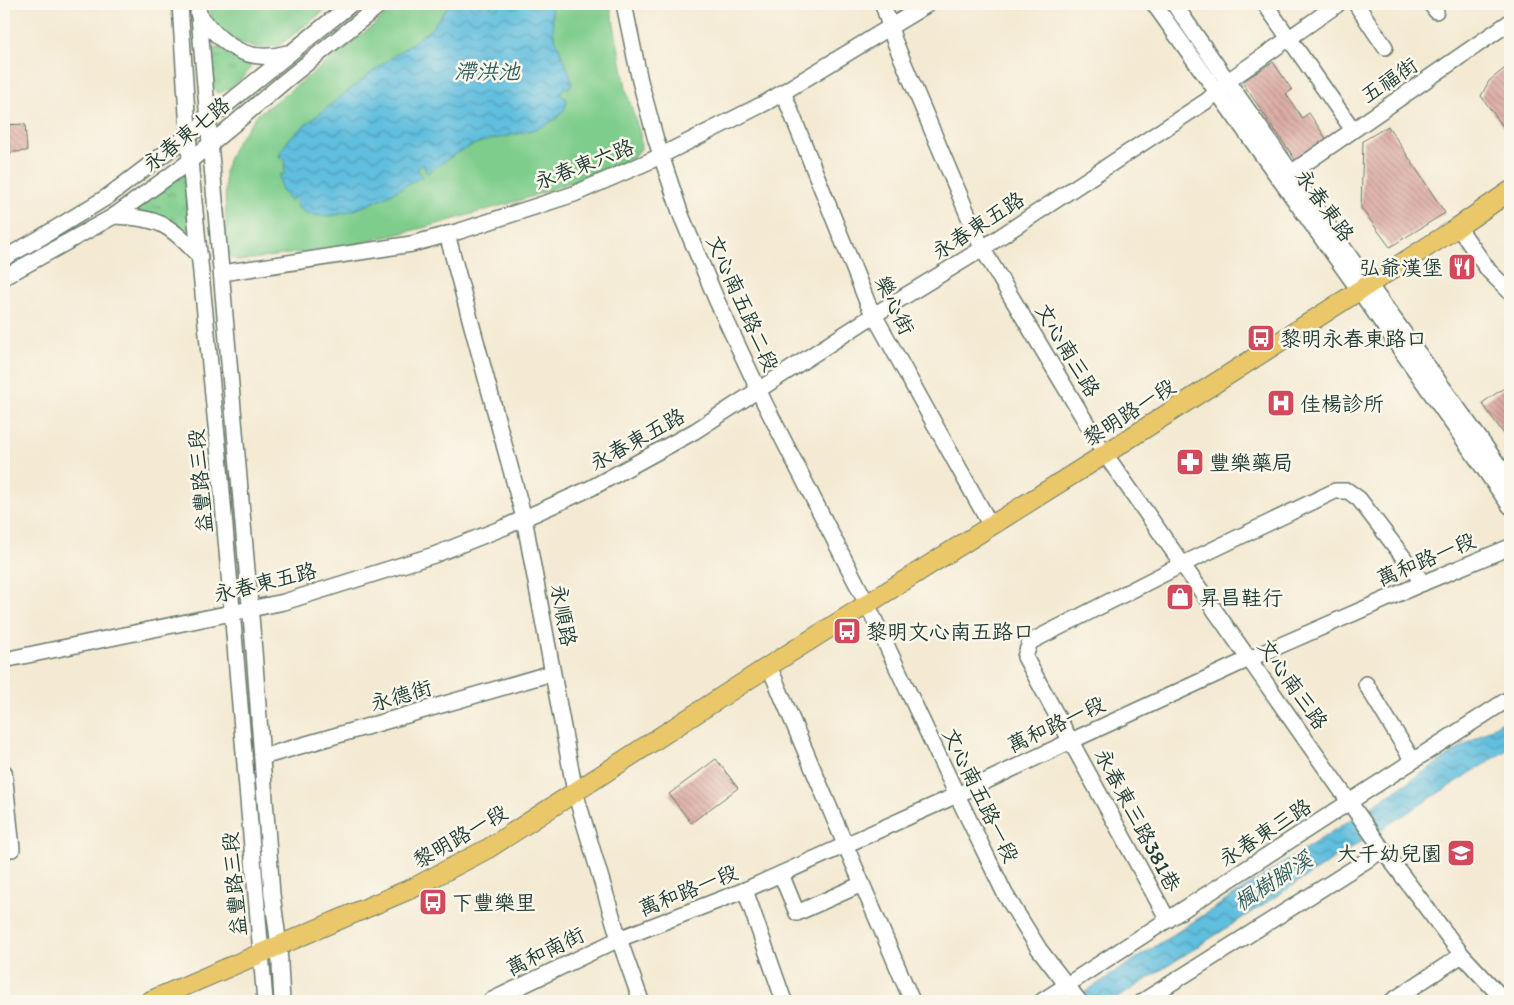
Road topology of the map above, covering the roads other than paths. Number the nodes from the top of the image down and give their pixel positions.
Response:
1 (180, 4) edge
2 (351, 4) edge
3 (381, 4) edge
4 (624, 4) edge
5 (883, 4) edge
6 (928, 4) edge
7 (1154, 4) edge
8 (1174, 4) edge
9 (1266, 4) edge
10 (1338, 4) edge
11 (1356, 4) edge
12 (198, 8) edge
13 (1510, 22) edge
14 (890, 27) junction
15 (1289, 38) junction
16 (1385, 47) dead end
17 (291, 52) junction
18 (1222, 86) junction
19 (783, 92) junction
20 (207, 120) junction
21 (1353, 130) junction
22 (189, 135) junction
23 (209, 146) junction
24 (662, 155) junction
25 (190, 161) junction
26 (1291, 173) junction
27 (1510, 191) edge
28 (114, 216) junction
29 (1458, 227) junction
30 (447, 234) junction
31 (982, 248) junction
32 (200, 257) junction
33 (4, 258) edge
34 (222, 274) junction
35 (4, 277) edge
36 (1364, 286) junction
37 (1510, 292) edge
38 (874, 315) junction
39 (759, 390) junction
40 (1106, 454) junction
41 (1510, 481) edge
42 (1510, 506) edge
43 (524, 518) junction
44 (991, 526) junction
45 (1510, 547) edge
46 (1183, 564) junction
47 (1423, 582) junction
48 (867, 604) junction
49 (250, 609) junction
50 (232, 612) junction
51 (1249, 658) junction
52 (4, 660) edge
53 (770, 666) junction
54 (552, 673) junction
55 (1366, 684) dead end
56 (1510, 698) edge
57 (1071, 740) junction
58 (262, 757) junction
59 (1413, 761) junction
60 (4, 772) edge
61 (575, 792) junction
62 (957, 795) junction
63 (1353, 807) junction
64 (845, 844) junction
65 (1379, 845) junction
66 (12, 849) dead end
67 (781, 874) junction
68 (862, 884) junction
69 (745, 890) junction
70 (1168, 920) junction
71 (619, 940) junction
72 (279, 946) junction
73 (262, 954) junction
74 (1462, 955) junction
75 (1073, 993) edge
76 (150, 1001) edge
77 (265, 1001) edge
78 (282, 1001) edge
79 (490, 1001) edge
80 (641, 1001) edge
81 (784, 1001) edge
82 (912, 1001) edge
83 (1042, 1001) edge
84 (1143, 1001) edge
85 (1392, 1001) edge
86 (1505, 1001) edge

1 - 22 street, 益豐路三段
2 - 17 street, 永春東七路
3 - 23 street, 永春東七路
4 - 24 street, 文心南五路二段
5 - 14 street, 文心南三路
6 - 14 street, 永春東六路
7 - 18 street, 永春東路
8 - 18 street, 永春東路
9 - 15 street
10 - 15 street, 永春東五路
11 - 16 street
12 - 17 street
12 - 20 street, 益豐路三段
13 - 21 street, 五福街
14 - 19 street, 永春東六路
14 - 31 street, 文心南三路
15 - 18 street, 永春東五路
15 - 21 street
17 - 20 street, 永春東七路
18 - 26 street, 永春東路
18 - 31 street, 永春東五路
18 - 36 street, 永春東路
19 - 24 street, 永春東六路
19 - 38 street, 樂心街
20 - 22 street, 永春東七路
20 - 23 street, 益豐路三段
21 - 26 street, 五福街
22 - 25 street, 益豐路三段
22 - 33 street, 永春東七路
23 - 25 street, 永春東七路
23 - 34 street, 益豐路三段
24 - 30 street, 永春東六路
24 - 39 street, 文心南五路二段
25 - 28 street, 永春東七路
25 - 32 street, 益豐路三段
26 - 36 street, 永春東路
27 - 29 main road, 黎明路一段
28 - 32 street
28 - 35 street, 永春東七路
29 - 36 main road, 黎明路一段
29 - 37 street
30 - 34 street, 永春東六路
30 - 43 street, 永順路
31 - 38 street, 永春東五路
31 - 40 street, 文心南三路
32 - 50 street, 益豐路三段
34 - 49 street, 益豐路三段
36 - 40 main road, 黎明路一段
36 - 41 street, 永春東路
36 - 42 street, 永春東路
38 - 39 street, 永春東五路
38 - 44 street, 樂心街
39 - 43 street, 永春東五路
39 - 48 street, 文心南五路二段
40 - 44 main road, 黎明路一段
40 - 46 street, 文心南三路
43 - 49 street, 永春東五路
43 - 54 street, 永順路
44 - 48 main road, 黎明路一段
45 - 47 street, 萬和路一段
46 - 47 street, 永春東三路381巷
46 - 51 street, 文心南三路
46 - 57 street, 永春東三路381巷
47 - 51 street, 萬和路一段
48 - 53 main road, 黎明路一段
48 - 62 street, 文心南五路一段
49 - 50 street, 永春東五路
49 - 58 street, 益豐路三段
50 - 52 street, 永春東五路
50 - 73 street, 益豐路三段
51 - 57 street, 萬和路一段
51 - 63 street, 文心南三路
53 - 61 main road, 黎明路一段
53 - 64 street
54 - 58 street, 永德街
54 - 61 street, 永順路
55 - 59 street
56 - 59 street, 永春東三路
57 - 62 street, 萬和路一段
57 - 70 street, 永春東三路381巷
58 - 72 street, 益豐路三段
59 - 63 street, 永春東三路
60 - 66 street
61 - 71 street, 永順路
61 - 72 main road, 黎明路一段
62 - 64 street, 萬和路一段
62 - 75 street, 文心南五路一段
63 - 65 street, 文心南三路
63 - 70 street, 永春東三路
64 - 67 street, 萬和路一段
64 - 68 street
65 - 74 street
65 - 84 street
67 - 68 street
67 - 69 street, 萬和路一段
68 - 82 street
69 - 71 street, 萬和路一段
69 - 81 street
70 - 75 street, 永春東三路
71 - 79 street, 萬和南街
71 - 80 street, 永順路
72 - 73 main road, 黎明路一段
72 - 78 street, 益豐路三段
73 - 76 main road, 黎明路一段
73 - 77 street, 益豐路三段
74 - 85 street
74 - 86 street
75 - 83 street, 永春東三路

